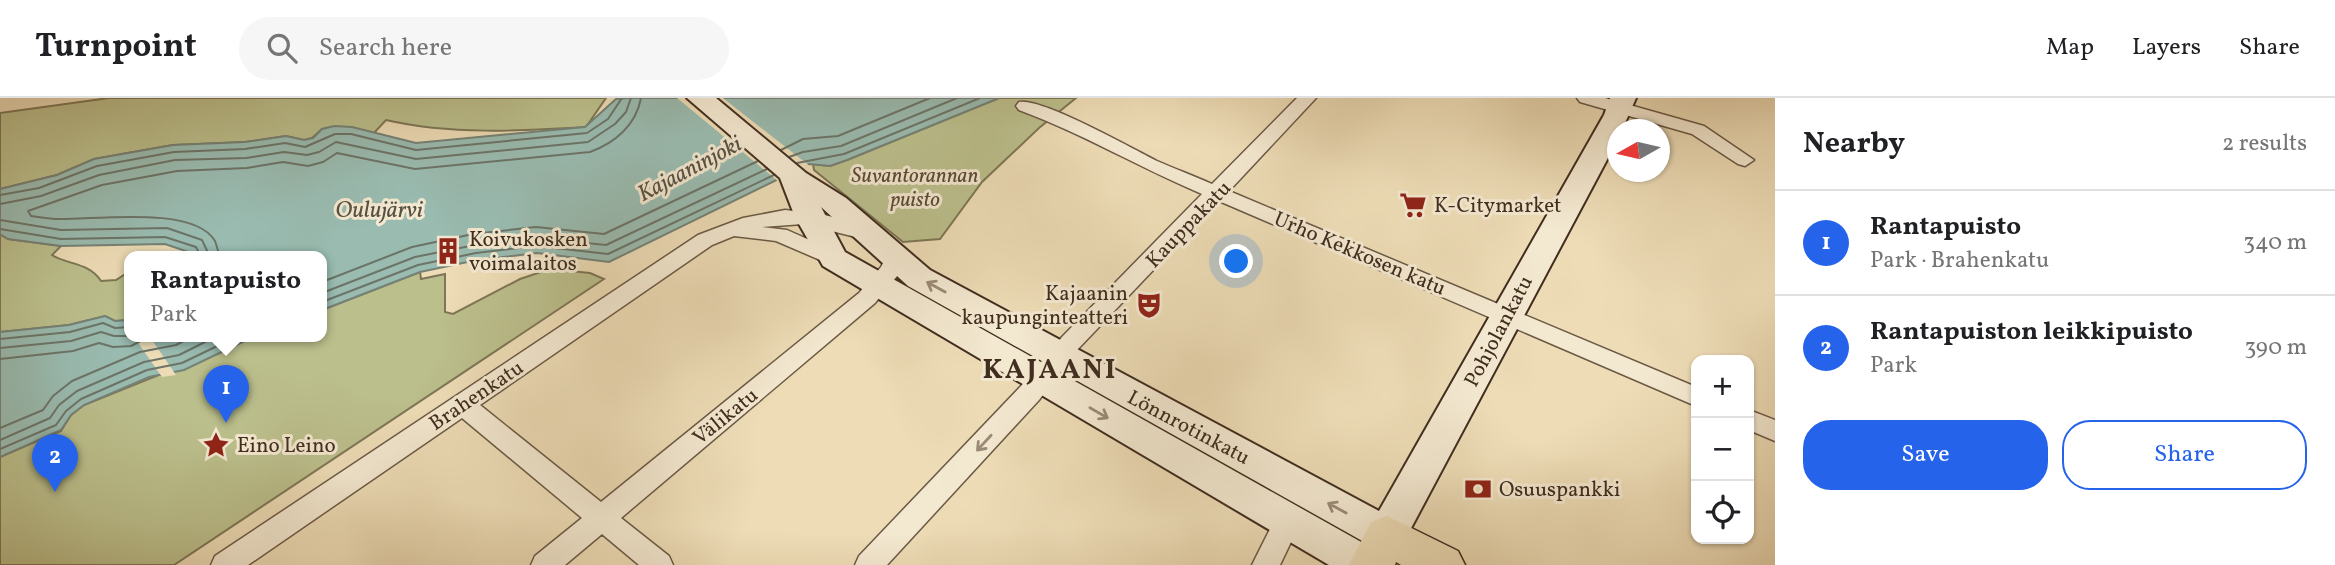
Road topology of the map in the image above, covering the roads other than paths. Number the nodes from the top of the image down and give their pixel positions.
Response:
1 (700, 98) edge
2 (1307, 98) edge
3 (1586, 98) edge
4 (1622, 103) edge
5 (1025, 106) dead end
6 (1745, 160) dead end
7 (794, 176) junction
8 (1218, 193) junction
9 (810, 217) junction
10 (731, 230) junction
11 (870, 233) junction
12 (834, 258) junction
13 (887, 271) junction
14 (1507, 315) junction
15 (1050, 368) junction
16 (1691, 395) edge
17 (462, 404) junction
18 (1754, 422) edge
19 (1775, 431) edge
20 (601, 517) junction
21 (1288, 521) junction
22 (1375, 555) edge
23 (225, 565) edge
24 (545, 565) edge
25 (659, 565) edge
26 (869, 565) edge
27 (1266, 565) edge
28 (1442, 565) edge

1 - 7 main road
2 - 8 street, Kauppakatu
3 - 4 street
4 - 6 street
4 - 14 main road, Pohjolankatu
5 - 8 street, Urho Kekkosen katu
7 - 9 main road, Lönnrotinkatu
7 - 11 main road, Lönnrotinkatu
8 - 14 street, Urho Kekkosen katu
8 - 15 street, Kauppakatu
9 - 10 street, Brahenkatu
9 - 11 street, Brahenkatu
9 - 12 main road, Lönnrotinkatu
10 - 12 street, Brahenkatu
10 - 17 street, Brahenkatu
11 - 13 main road, Lönnrotinkatu
12 - 13 main road, Lönnrotinkatu
15 -> 13 main road, Lönnrotinkatu
13 - 15 main road, Lönnrotinkatu
13 - 20 street, Välikatu
14 - 16 street, Urho Kekkosen katu
14 - 22 main road, Pohjolankatu
15 -> 21 main road, Lönnrotinkatu
22 -> 15 main road, Lönnrotinkatu
15 -> 26 street, Kauppakatu
17 - 20 street
17 - 23 street, Brahenkatu
18 - 19 street
20 - 24 street, Välikatu
20 - 25 street
21 - 22 main road, Lönnrotinkatu
21 - 27 street
22 - 28 main road, Lönnrotinkatu

